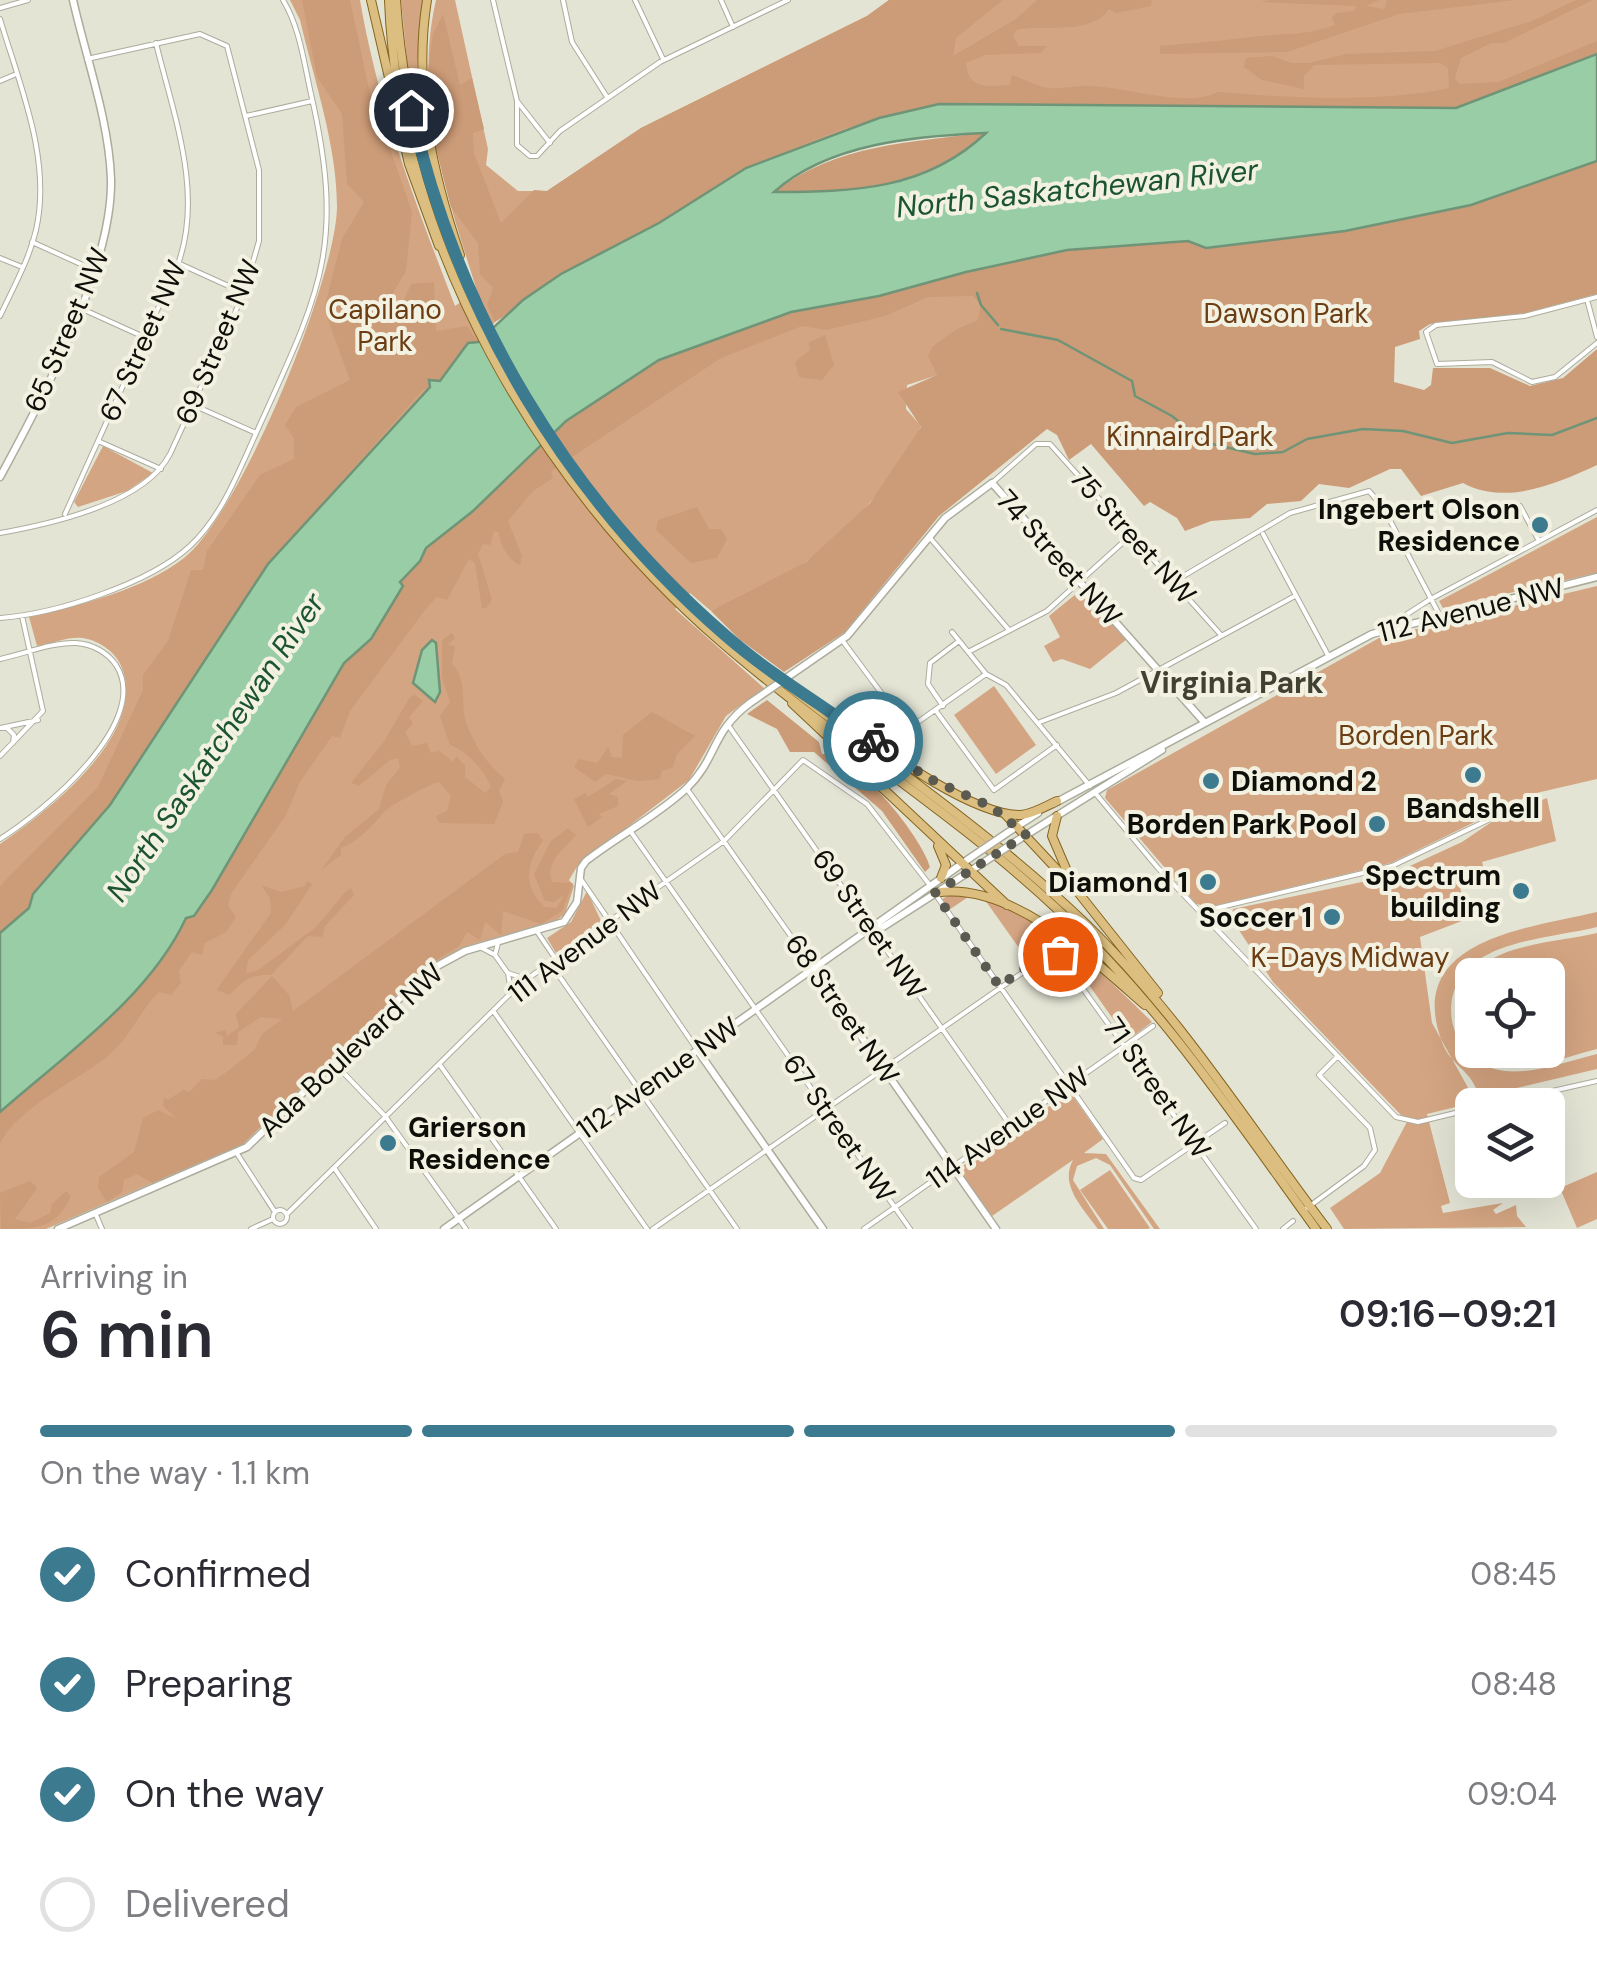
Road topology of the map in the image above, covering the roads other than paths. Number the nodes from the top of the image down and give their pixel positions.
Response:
1 (28, 0) edge
2 (73, 0) edge
3 (284, 0) edge
4 (371, 0) edge
5 (392, 0) edge
6 (427, 0) edge
7 (493, 0) edge
8 (562, 0) edge
9 (635, 0) edge
10 (720, 0) edge
11 (788, 0) edge
12 (0, 8) edge
13 (0, 19) edge
14 (732, 26) junction
15 (156, 43) junction
16 (87, 59) junction
17 (664, 60) junction
18 (16, 74) junction
19 (0, 81) edge
20 (607, 97) junction
21 (312, 101) junction
22 (517, 101) junction
23 (246, 116) junction
24 (550, 143) junction
25 (32, 242) junction
26 (0, 258) edge
27 (178, 264) junction
28 (22, 267) junction
29 (96, 271) junction
30 (465, 289) junction
31 (244, 294) junction
32 (1597, 298) edge
33 (1588, 302) junction
34 (80, 308) junction
35 (0, 316) edge
36 (146, 337) junction
37 (1597, 340) edge
38 (193, 404) junction
39 (256, 433) junction
40 (98, 441) junction
41 (1041, 443) joint
42 (162, 469) junction
43 (0, 478) edge
44 (992, 483) junction
45 (1520, 506) dead end
46 (1597, 510) edge
47 (64, 515) junction
48 (0, 533) edge
49 (1263, 534) junction
50 (1132, 535) junction
51 (929, 537) junction
52 (1539, 541) junction
53 (1597, 579) edge
54 (1175, 581) junction
55 (1080, 582) junction
56 (1296, 596) junction
57 (1433, 598) junction
58 (22, 615) junction
59 (1440, 616) junction
60 (0, 618) edge
61 (1384, 629) junction
62 (1009, 630) junction
63 (952, 632) dead end
64 (1221, 635) junction
65 (842, 640) junction
66 (959, 641) junction
67 (30, 652) junction
68 (970, 652) junction
69 (1329, 656) junction
70 (0, 659) edge
71 (1159, 670) junction
72 (986, 674) junction
73 (782, 686) junction
74 (943, 706) junction
75 (936, 711) junction
76 (38, 720) junction
77 (726, 722) junction
78 (1039, 723) junction
79 (1206, 723) junction
80 (3, 728) edge
81 (13, 744) junction
82 (1057, 746) junction
83 (0, 756) edge
84 (1088, 784) junction
85 (774, 788) junction
86 (686, 789) junction
87 (1095, 792) junction
88 (1538, 796) dead end
89 (1057, 802) junction
90 (992, 807) junction
91 (1057, 816) junction
92 (1018, 825) junction
93 (629, 830) junction
94 (929, 834) junction
95 (1026, 835) junction
96 (0, 840) edge
97 (724, 841) junction
98 (960, 866) junction
99 (968, 873) junction
100 (580, 878) junction
101 (941, 878) junction
102 (666, 881) junction
103 (1078, 890) junction
104 (933, 891) junction
105 (1007, 906) junction
106 (1200, 912) junction
107 (607, 922) junction
108 (872, 928) junction
109 (538, 933) junction
110 (498, 942) junction
111 (480, 947) junction
112 (496, 956) junction
113 (555, 958) junction
114 (550, 962) junction
115 (814, 969) junction
116 (508, 973) junction
117 (526, 979) junction
118 (999, 986) junction
119 (511, 992) junction
120 (756, 1010) junction
121 (494, 1012) junction
122 (1169, 1020) junction
123 (1153, 1026) dead end
124 (942, 1027) junction
125 (1126, 1045) junction
126 (698, 1050) junction
127 (1338, 1056) junction
128 (334, 1064) junction
129 (440, 1064) junction
130 (883, 1068) junction
131 (1597, 1081) edge
132 (1068, 1086) junction
133 (1565, 1088) edge
134 (640, 1090) junction
135 (825, 1108) junction
136 (1455, 1112) edge
137 (385, 1116) junction
138 (1225, 1123) dead end
139 (1010, 1126) junction
140 (580, 1133) junction
141 (1196, 1143) junction
142 (767, 1150) junction
143 (236, 1152) junction
144 (952, 1167) junction
145 (335, 1169) junction
146 (519, 1176) junction
147 (709, 1190) junction
148 (895, 1208) junction
149 (1306, 1208) junction
150 (95, 1213) junction
151 (287, 1214) junction
152 (274, 1216) junction
153 (458, 1218) junction
154 (1294, 1222) dead end
155 (286, 1226) edge
156 (259, 1227) edge
157 (58, 1229) edge
158 (102, 1229) edge
159 (250, 1229) edge
160 (376, 1229) edge
161 (444, 1229) edge
162 (466, 1229) edge
163 (556, 1229) edge
164 (650, 1229) edge
165 (737, 1229) edge
166 (823, 1229) edge
167 (864, 1229) edge
168 (910, 1229) edge
169 (996, 1229) edge
170 (1256, 1229) edge
171 (1283, 1229) edge
172 (1316, 1229) edge
173 (1327, 1229) edge

1 - 12 street
2 - 16 street, 65 Street NW
3 - 21 street
4 - 30 main road
5 - 30 main road
6 - 30 main road
7 - 22 street
8 - 20 street
9 - 17 street
10 - 14 street
11 - 14 street
13 - 18 street
14 - 17 street
15 - 16 street
15 - 23 street, 69 Street NW
15 - 27 street, 67 Street NW
16 - 29 street, 65 Street NW
17 - 20 street
18 - 19 street
18 - 25 street
20 - 24 street
21 - 23 street
21 - 39 street
22 - 24 street
22 - 24 street
23 - 31 street, 69 Street NW
25 - 28 street
25 - 29 street
26 - 28 street
27 - 31 street
27 - 36 street, 67 Street NW
28 - 35 street
29 - 34 street, 65 Street NW
30 - 73 main road
31 - 38 street, 69 Street NW
32 - 33 street
33 - 37 street
33 - 37 street
34 - 36 street
34 - 43 street, 65 Street NW
36 - 40 street, 67 Street NW
38 - 39 street
38 - 42 street, 69 Street NW
39 - 58 street
40 - 42 street
40 - 47 street, 67 Street NW
41 - 44 street, Ada Boulevard NW
41 - 50 street, 75 Street NW
42 - 47 street
44 - 51 street, Ada Boulevard NW
44 - 55 street, 74 Street NW
45 - 52 street
46 - 52 street
47 - 48 street
49 - 54 street
49 - 56 street
49 - 57 street
50 - 54 street, 75 Street NW
50 - 55 street
51 - 62 street
51 - 65 street, Ada Boulevard NW
52 - 57 street
53 - 59 street, 112 Avenue NW
54 - 64 street, 75 Street NW
55 - 62 street
55 - 71 street, 74 Street NW
56 - 64 street
56 - 69 street
57 - 59 street
57 - 61 street
58 - 60 street
58 - 67 street
59 - 61 street, 112 Avenue NW
61 - 69 street, 112 Avenue NW
62 - 68 street
63 - 66 street
64 - 71 street
65 - 75 street
65 - 77 street, Ada Boulevard NW, bridge
66 - 68 street
66 - 74 street
67 - 70 street
67 - 76 street
67 - 96 street
68 - 72 street
69 - 79 street, 112 Avenue NW
71 - 78 street
71 - 79 street, 74 Street NW
72 - 74 street
72 - 78 street
73 - 90 main road
73 - 94 main road
73 - 122 main road
74 - 75 street
75 - 82 street
76 - 80 street
76 - 81 street
77 - 85 street, 69 Street NW
77 - 86 street, Ada Boulevard NW
78 - 82 street
79 - 84 street, 112 Avenue NW
79 - 87 street, 112 Avenue NW
80 - 81 street
81 - 83 street
82 - 84 street
84 - 87 street
84 - 89 street, 112 Avenue NW
85 - 97 street, 111 Avenue NW
85 - 104 street, 111 Avenue NW
85 - 108 street, 69 Street NW
86 - 93 street, Ada Boulevard NW
86 - 97 street, 68 Street NW
87 - 91 street, 112 Avenue NW
87 - 106 street
88 - 106 street
89 - 90 main road
89 - 92 street, 112 Avenue NW
90 - 92 main road
91 - 95 street, 112 Avenue NW
91 - 103 main road
92 - 95 main road
92 - 98 street, 112 Avenue NW, bridge
93 - 100 street, Ada Boulevard NW
93 - 102 street, 67 Street NW
94 - 98 main road
94 - 101 main road
95 - 99 street, 112 Avenue NW, bridge
95 - 103 main road
97 - 102 street, 111 Avenue NW
97 - 115 street, 68 Street NW
98 - 99 main road
98 - 101 street, 112 Avenue NW
99 - 104 street, 112 Avenue NW
99 - 105 main road
100 - 107 street
100 - 109 street, Ada Boulevard NW
101 - 104 street, 112 Avenue NW
102 - 107 street, 111 Avenue NW
102 - 120 street, 67 Street NW
103 - 122 main road
104 - 105 main road
104 - 108 street, 112 Avenue NW
104 - 118 street
105 - 122 main road
106 - 127 street
107 - 113 street, 111 Avenue NW
107 - 126 street
108 - 115 street, 112 Avenue NW
108 - 124 street, 69 Street NW
109 - 110 street, Ada Boulevard NW
109 - 113 street
110 - 111 street, Ada Boulevard NW
110 - 112 street
111 - 112 street
111 - 128 street, Ada Boulevard NW
112 - 116 street
113 - 114 street, 111 Avenue NW
114 - 117 street, 111 Avenue NW
114 - 134 street
115 - 120 street, 112 Avenue NW
115 - 130 street, 68 Street NW
116 - 117 street
116 - 119 street
117 - 119 street, 111 Avenue NW
118 - 124 street
118 - 125 street, 71 Street NW
118 - 132 street
119 - 121 street, 111 Avenue NW
120 - 126 street, 112 Avenue NW
120 - 135 street, 67 Street NW
121 - 129 street, 111 Avenue NW
121 - 140 street
122 - 149 main road
123 - 125 street, 114 Avenue NW
124 - 130 street
124 - 139 street, 69 Street NW
125 - 132 street, 114 Avenue NW
125 - 141 street, 71 Street NW
126 - 134 street, 112 Avenue NW
126 - 142 street
127 - 136 street
127 - 149 street
128 - 137 street
128 - 143 street, Ada Boulevard NW
129 - 137 street, 111 Avenue NW
129 - 146 street
130 - 135 street
130 - 144 street, 68 Street NW
131 - 133 street
132 - 139 street, 114 Avenue NW
132 - 141 street
134 - 140 street, 112 Avenue NW
134 - 147 street
135 - 142 street
135 - 148 street, 67 Street NW
137 - 145 street, 111 Avenue NW
137 - 153 street
138 - 141 street
139 - 144 street, 114 Avenue NW
140 - 146 street, 112 Avenue NW
140 - 164 street
141 - 170 street, 71 Street NW
142 - 147 street
142 - 166 street
143 - 150 street, Ada Boulevard NW
143 - 152 street
144 - 148 street, 114 Avenue NW
144 - 169 street, 68 Street NW
145 - 151 street, 111 Avenue NW
145 - 160 street
146 - 153 street, 112 Avenue NW
146 - 163 street
147 - 164 street
147 - 165 street
148 - 167 street, 114 Avenue NW
148 - 168 street, 67 Street NW
149 - 172 main road
149 - 173 main road
150 - 157 street, Ada Boulevard NW
150 - 158 street
151 - 152 street
151 - 155 street
152 - 155 street
152 - 156 street
153 - 161 street, 112 Avenue NW
153 - 162 street
154 - 171 street
156 - 159 street

